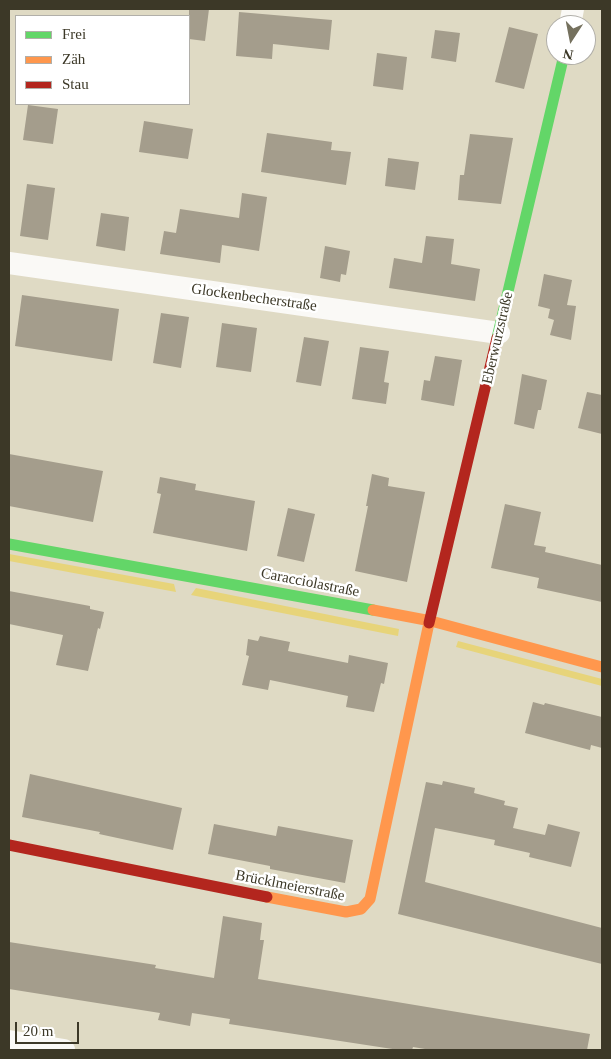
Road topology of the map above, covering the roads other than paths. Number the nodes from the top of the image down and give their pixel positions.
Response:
1 (562, 65) edge
2 (9, 264) edge
3 (499, 333) junction
4 (9, 544) edge
5 (431, 621) junction
6 (602, 667) edge
7 (9, 845) edge
8 (9, 1041) edge
9 (64, 1050) edge

1 - 3 street, Eberwurzstraße
2 - 3 street, Glockenbecherstraße
3 - 5 street, Eberwurzstraße
4 - 5 street, Caracciolastraße
5 - 6 street, Caracciolastraße
5 - 7 street, Brücklmeierstraße
8 - 9 street

